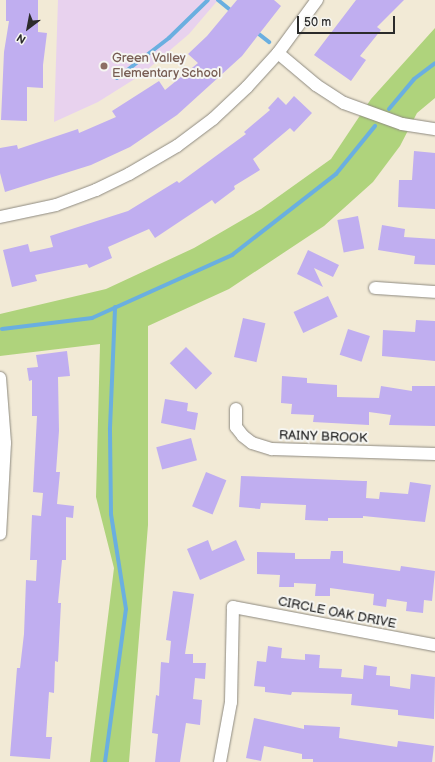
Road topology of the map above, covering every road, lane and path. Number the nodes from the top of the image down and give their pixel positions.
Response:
1 (317, 0) edge
2 (278, 54) junction
3 (435, 129) edge
4 (0, 217) edge
5 (375, 288) dead end
6 (435, 292) edge
7 (0, 378) edge
8 (236, 409) dead end
9 (435, 454) edge
10 (0, 534) edge
11 (435, 645) edge
12 (220, 762) edge

1 - 2 street
2 - 3 street
2 - 4 street
5 - 6 street
7 - 10 street
8 - 9 street, RAINY BROOK
11 - 12 street, CIRCLE OAK DRIVE

